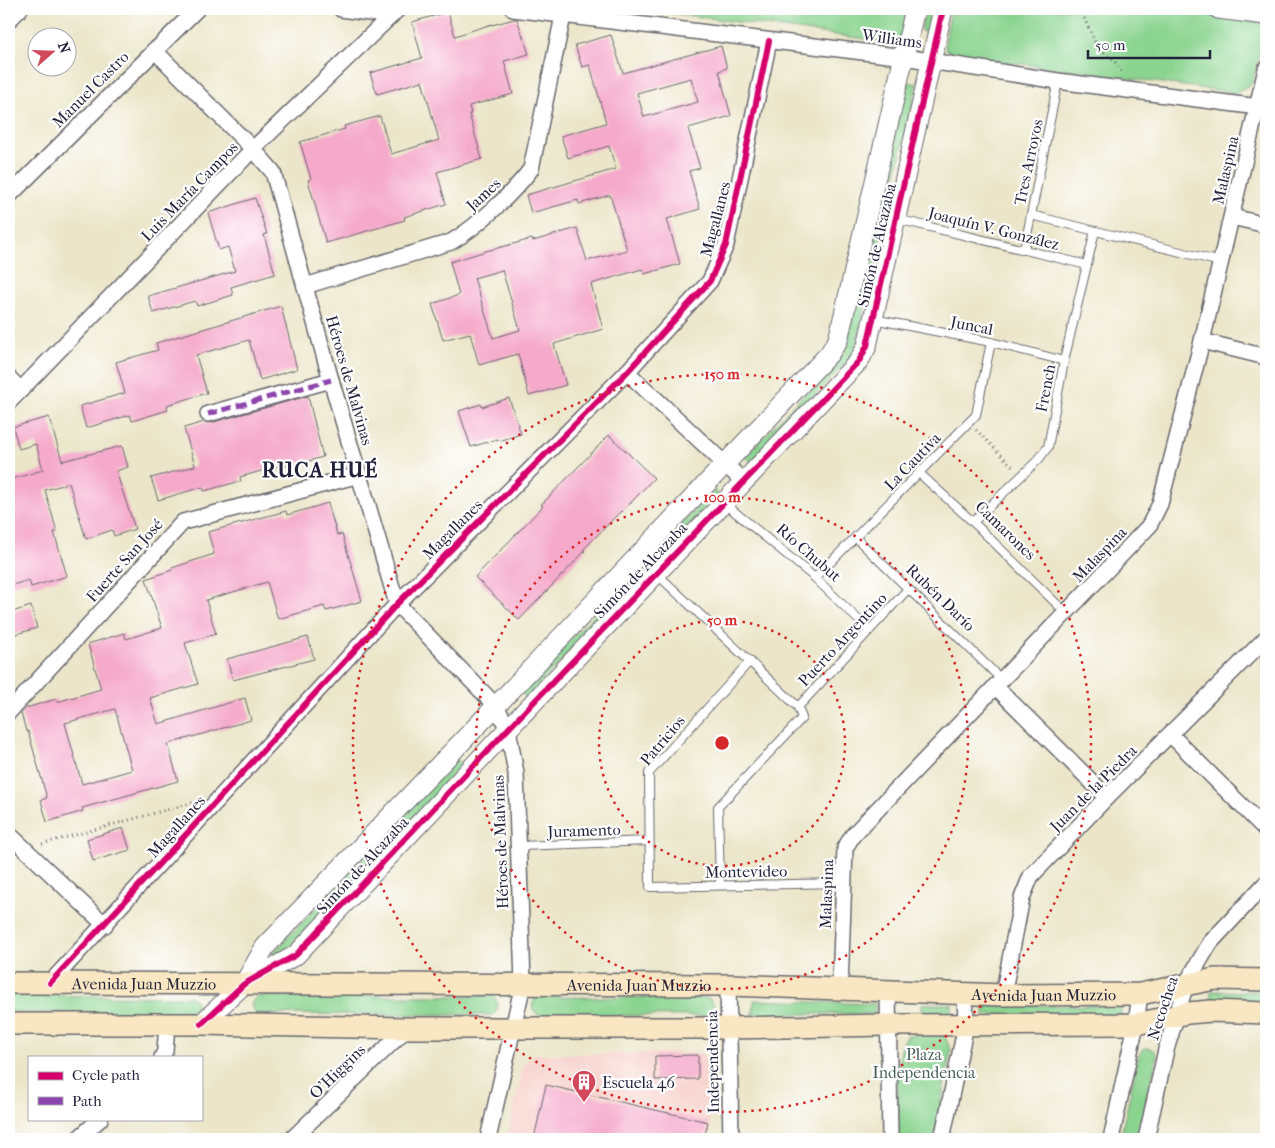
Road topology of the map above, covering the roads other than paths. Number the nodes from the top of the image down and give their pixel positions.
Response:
1 (20, 9) edge
2 (197, 9) edge
3 (341, 9) edge
4 (512, 9) edge
5 (915, 9) edge
6 (943, 9) edge
7 (1218, 9) edge
8 (394, 12) edge
9 (1266, 15) edge
10 (563, 16) junction
11 (9, 20) edge
12 (769, 41) junction
13 (154, 50) junction
14 (904, 57) junction
15 (932, 61) junction
16 (1266, 69) edge
17 (1058, 81) junction
18 (1262, 107) edge
19 (253, 149) junction
20 (9, 196) edge
21 (1031, 215) junction
22 (1232, 216) junction
23 (895, 218) junction
24 (1266, 225) edge
25 (1095, 231) junction
26 (1024, 250) junction
27 (1221, 262) junction
28 (1087, 265) junction
29 (306, 286) junction
30 (873, 319) junction
31 (1202, 341) junction
32 (991, 342) junction
33 (1266, 358) edge
34 (1064, 361) junction
35 (627, 372) junction
36 (9, 378) edge
37 (331, 380) junction
38 (21, 390) junction
39 (9, 402) edge
40 (208, 414) dead end
41 (724, 464) junction
42 (919, 473) junction
43 (359, 475) junction
44 (744, 482) junction
45 (724, 503) junction
46 (973, 522) junction
47 (856, 538) junction
48 (656, 573) junction
49 (815, 578) junction
50 (908, 589) junction
51 (398, 604) junction
52 (1066, 613) junction
53 (869, 630) junction
54 (1266, 638) edge
55 (750, 661) junction
56 (999, 683) junction
57 (496, 706) junction
58 (798, 707) junction
59 (9, 712) edge
60 (508, 729) junction
61 (1171, 735) junction
62 (1107, 797) junction
63 (1266, 830) edge
64 (9, 834) edge
65 (649, 841) junction
66 (519, 846) junction
67 (844, 883) junction
68 (1266, 884) edge
69 (720, 885) junction
70 (650, 887) joint
71 (104, 925) junction
72 (1266, 980) edge
73 (9, 983) edge
74 (50, 983) junction
75 (244, 984) junction
76 (523, 984) junction
77 (1186, 984) junction
78 (728, 985) junction
79 (840, 988) junction
80 (888, 990) junction
81 (965, 994) junction
82 (1140, 994) junction
83 (1003, 995) junction
84 (1266, 1013) edge
85 (1177, 1015) junction
86 (9, 1024) edge
87 (167, 1024) junction
88 (201, 1024) junction
89 (1136, 1024) junction
90 (888, 1025) junction
91 (966, 1025) junction
92 (407, 1028) junction
93 (514, 1028) junction
94 (728, 1028) junction
95 (162, 1056) edge
96 (99, 1120) edge
97 (78, 1139) edge
98 (292, 1139) edge
99 (488, 1139) edge
100 (731, 1139) edge
101 (890, 1139) edge
102 (942, 1139) edge
103 (1111, 1139) edge
104 (1146, 1139) edge

1 - 11 street
2 - 13 street, Manuel Castro
3 - 8 street
4 - 10 street, Williams
5 - 14 street, Simón de Alcazaba
6 - 15 street, Simón de Alcazaba
7 - 9 street
8 - 19 street, Luis María Campos
10 - 12 street, Williams
10 - 29 street, James
12 - 14 street, Williams
12 - 35 street, Magallanes
13 - 19 street, Héroes de Malvinas
13 - 20 street, Manuel Castro
14 - 15 street, Williams
14 - 41 street, Simón de Alcazaba
15 - 17 street, Williams
15 - 23 street, Simón de Alcazaba
16 - 18 street, Malaspina
17 - 18 street, Williams
17 - 21 lane, Tres Arroyos
18 - 22 street, Malaspina
19 - 29 street, Héroes de Malvinas
19 - 38 street, Luis María Campos
21 - 25 lane, Joaquín V. González
21 - 26 lane, Tres Arroyos
22 - 24 street
22 - 27 street, Malaspina
23 - 26 lane, Joaquín V. González
23 - 30 street, Simón de Alcazaba
25 - 27 lane, Joaquín V. González
25 - 28 lane, French
26 - 28 lane, Joaquín V. González
27 - 31 street, Malaspina
28 - 34 lane, French
29 - 37 street, Héroes de Malvinas
30 - 32 lane, Juncal
30 - 44 street, Simón de Alcazaba
31 - 33 street
31 - 52 street, Malaspina
32 - 34 lane, Juncal
32 - 42 lane, La Cautiva
34 - 46 lane, French
35 - 41 street
35 - 51 street, Magallanes
36 - 38 street
37 - 40 street
37 - 43 street, Héroes de Malvinas
38 - 39 street, Luis María Campos
41 - 44 street
41 - 57 street, Simón de Alcazaba
42 - 46 lane, Camarones
42 - 47 lane, La Cautiva
43 - 51 street, Héroes de Malvinas
43 - 59 street, Fuerte San José
44 - 45 street, Simón de Alcazaba
45 - 48 street, Simón de Alcazaba
45 - 49 lane, Río Chubut
46 - 52 lane, Camarones
47 - 49 lane, La Cautiva
47 - 50 lane, Rubén Darío
48 - 55 lane
48 - 60 street, Simón de Alcazaba
49 - 53 lane, Río Chubut
50 - 53 lane, Puerto Argentino
50 - 56 lane, Rubén Darío
51 - 57 street, Héroes de Malvinas
51 - 71 street, Magallanes
52 - 56 street, Malaspina
53 - 58 lane, Puerto Argentino
54 - 61 street, Juan de la Piedra
55 - 58 lane
55 - 65 lane, Patricios
56 - 62 street, Rubén Darío
56 - 67 street, Malaspina
57 - 60 street, Héroes de Malvinas
57 - 75 street, Simón de Alcazaba
58 - 69 lane, Puerto Argentino
60 - 66 street, Héroes de Malvinas
60 - 75 street, Simón de Alcazaba
61 - 62 street, Juan de la Piedra
61 - 63 street
62 - 83 street, Juan de la Piedra
64 - 71 street
65 - 66 lane, Juramento
65 - 70 lane, Patricios
66 - 76 street, Héroes de Malvinas
67 - 69 lane, Montevideo
67 - 79 street, Malaspina
68 - 77 street, Necochea
69 - 70 lane, Montevideo
71 - 74 street, Magallanes
72 - 77 main road, Avenida Juan Muzzio
73 - 74 main road, Avenida Juan Muzzio
74 - 75 main road, Avenida Juan Muzzio
75 - 76 main road, Avenida Juan Muzzio
75 - 88 street, Simón de Alcazaba
76 - 78 main road, Avenida Juan Muzzio
76 - 93 street, Héroes de Malvinas
77 - 82 main road, Avenida Juan Muzzio
77 - 85 street, Necochea
78 - 79 main road, Avenida Juan Muzzio
78 - 94 street, Independencia
79 - 80 main road, Avenida Juan Muzzio
80 - 81 main road, Avenida Juan Muzzio
80 - 90 street
81 - 83 main road, Avenida Juan Muzzio
81 - 91 street
82 - 83 main road, Avenida Juan Muzzio
82 - 89 street, Necochea
84 - 85 main road, Avenida Juan Muzzio
85 - 89 main road, Avenida Juan Muzzio
85 - 104 street, Necochea
86 - 87 main road, Avenida Juan Muzzio
87 - 88 main road, Avenida Juan Muzzio
87 - 95 street
88 - 92 main road, Avenida Juan Muzzio
89 - 91 main road, Avenida Juan Muzzio
89 - 103 street, Necochea
90 - 91 main road, Avenida Juan Muzzio
90 - 94 main road, Avenida Juan Muzzio
90 - 101 street
91 - 102 street
92 - 93 main road, Avenida Juan Muzzio
92 - 98 street, O'Higgins
93 - 94 main road, Avenida Juan Muzzio
93 - 99 street, Héroes de Malvinas
94 - 100 street, Independencia
96 - 97 street

